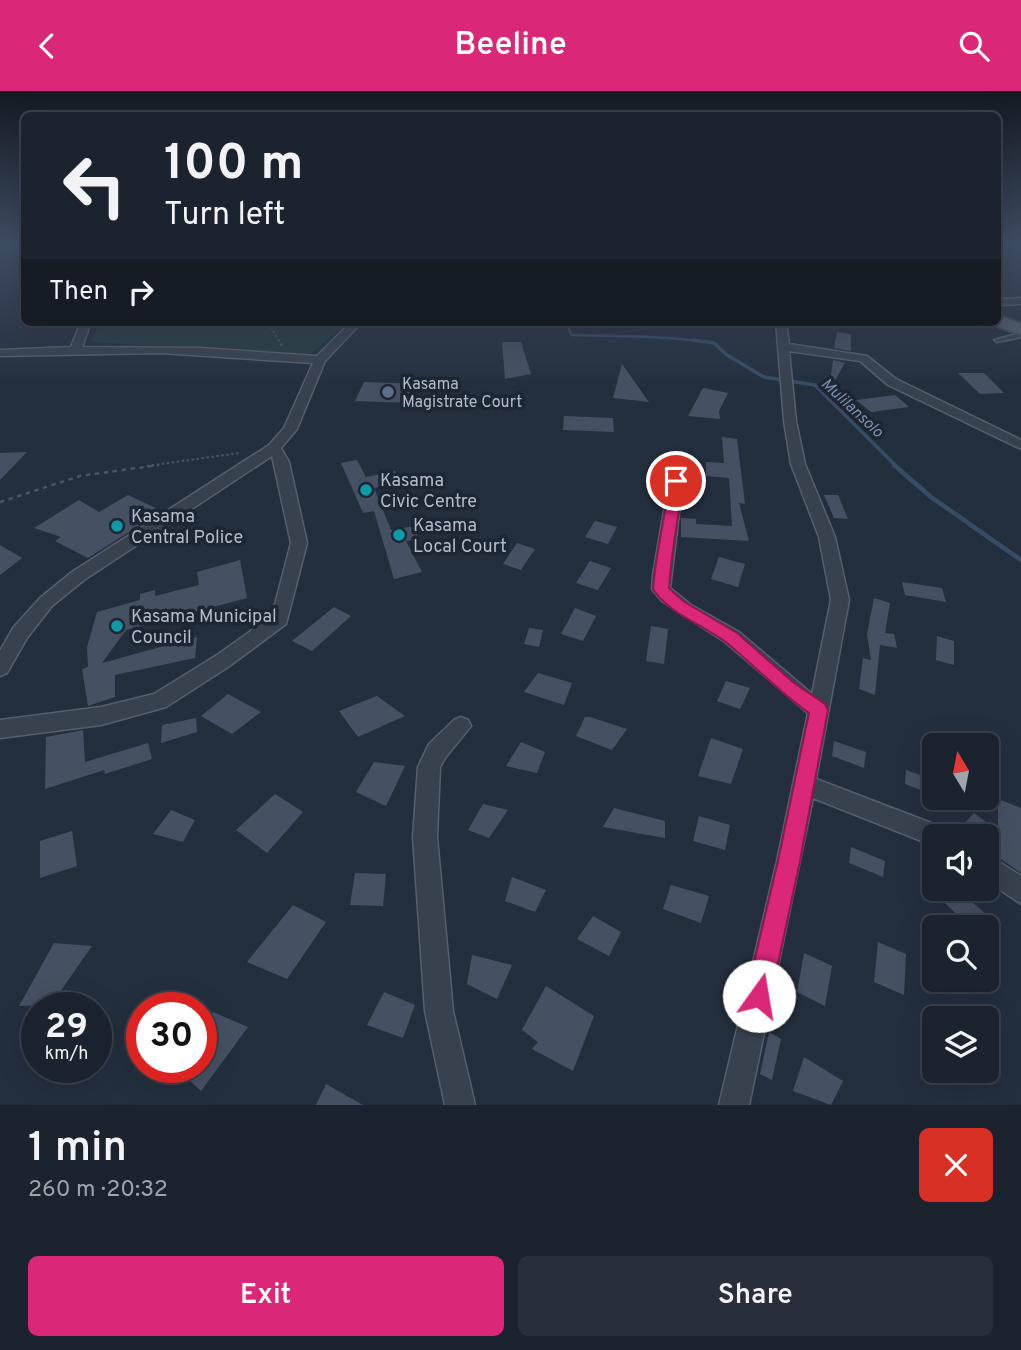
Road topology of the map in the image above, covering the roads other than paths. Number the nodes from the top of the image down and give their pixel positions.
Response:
1 (1021, 301) edge
2 (1001, 302) edge
3 (1001, 322) edge
4 (85, 326) edge
5 (353, 326) edge
6 (782, 326) edge
7 (1021, 332) edge
8 (997, 340) dead end
9 (785, 347) junction
10 (76, 349) junction
11 (0, 353) edge
12 (320, 360) junction
13 (1021, 445) edge
14 (274, 448) junction
15 (676, 481) dead end
16 (0, 668) edge
17 (819, 710) junction
18 (461, 726) dead end
19 (0, 729) edge
20 (804, 784) junction
21 (922, 830) edge
22 (999, 875) edge
23 (1021, 891) edge
24 (460, 1105) edge
25 (734, 1105) edge

1 - 2 street
3 - 7 main road
4 - 10 street
5 - 12 street
6 - 9 street
7 - 8 lane
9 - 13 street
9 - 17 street
10 - 11 street
10 - 12 street
12 - 14 street
14 - 16 street
14 - 19 street
15 - 17 street
17 - 20 street
18 - 24 street
20 - 21 street
20 - 25 street
22 - 23 street

